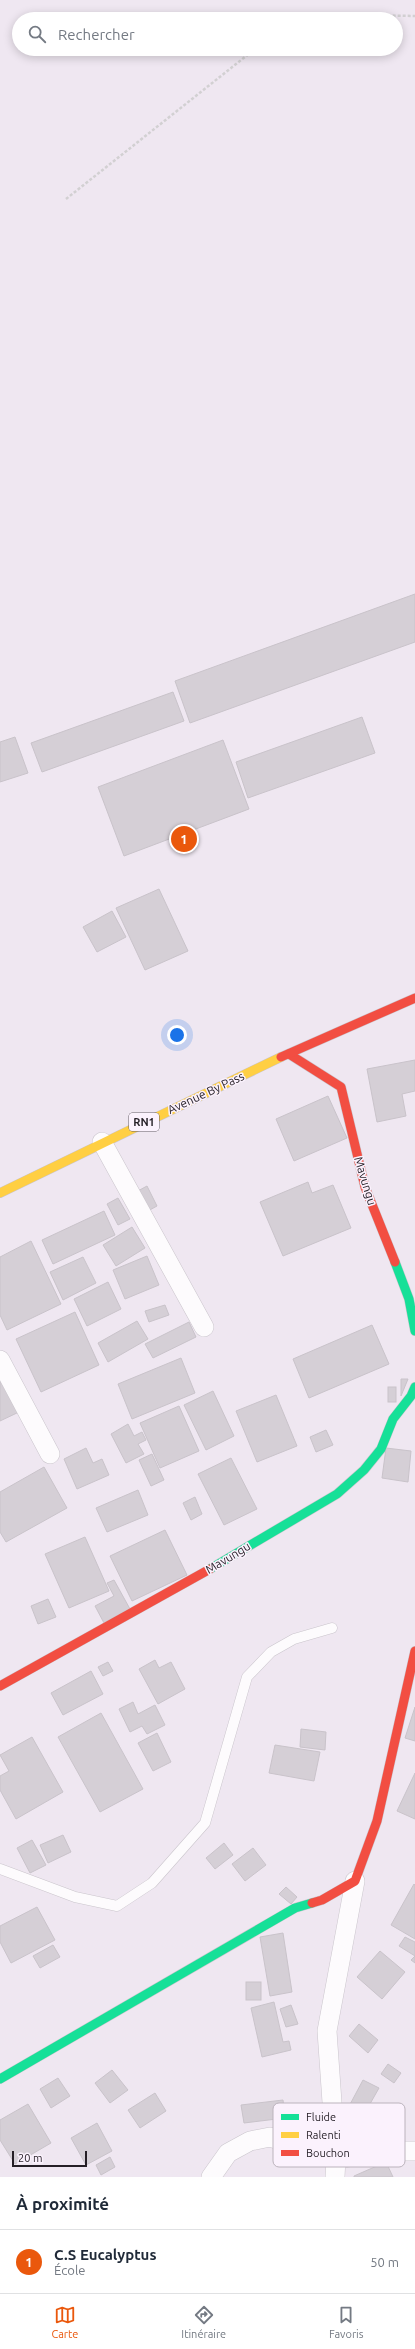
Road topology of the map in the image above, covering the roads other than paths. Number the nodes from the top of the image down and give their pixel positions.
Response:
1 (415, 998) edge
2 (289, 1054) junction
3 (102, 1142) junction
4 (0, 1193) edge
5 (204, 1327) dead end
6 (415, 1331) edge
7 (0, 1360) edge
8 (415, 1387) edge
9 (50, 1454) dead end
10 (332, 1628) dead end
11 (415, 1651) edge
12 (0, 1686) edge
13 (0, 1869) edge
14 (355, 1881) junction
15 (0, 2079) edge
16 (331, 2103) edge
17 (273, 2138) edge
18 (211, 2177) edge

1 - 2 main road, Avenue By Pass / RN1
2 - 3 main road, Avenue By Pass / RN1
2 - 6 main road, Mavungu
3 - 4 main road, Avenue By Pass / RN1
3 - 5 street
7 - 9 street
8 - 12 main road, Mavungu
10 - 13 lane
11 - 14 main road
14 - 15 main road
14 - 16 street
17 - 18 street

